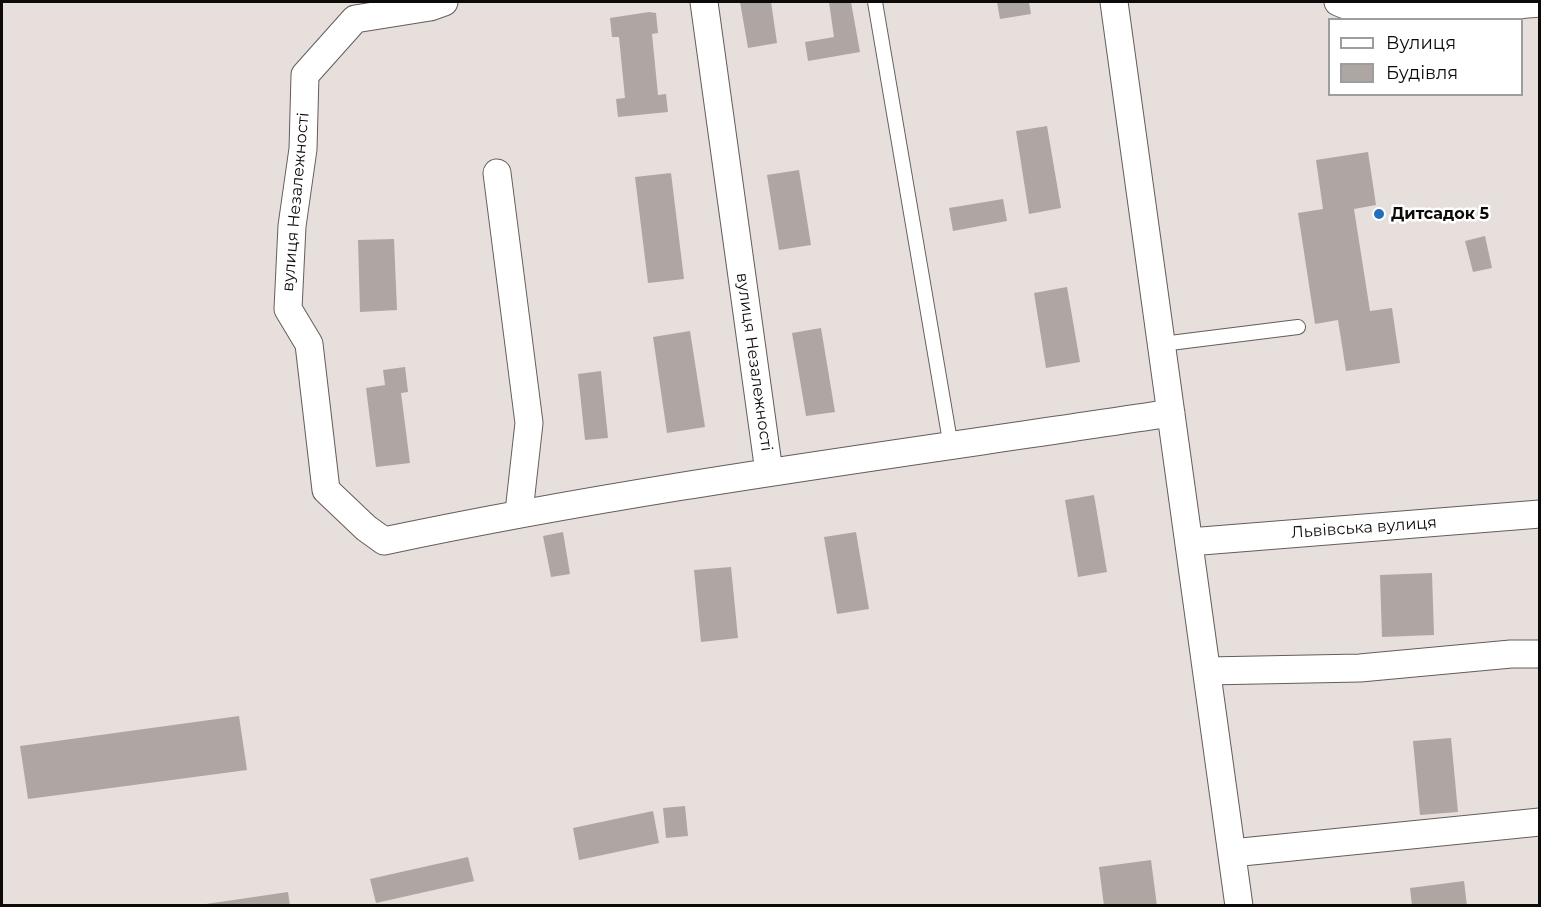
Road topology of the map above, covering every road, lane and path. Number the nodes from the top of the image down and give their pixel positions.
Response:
1 (444, 2) edge
2 (704, 2) edge
3 (875, 2) edge
4 (1114, 2) edge
5 (1338, 2) edge
6 (1539, 3) edge
7 (497, 173) dead end
8 (1298, 327) dead end
9 (1162, 344) junction
10 (1172, 413) junction
11 (951, 447) junction
12 (769, 472) junction
13 (519, 512) junction
14 (1539, 514) edge
15 (1189, 542) junction
16 (1539, 654) edge
17 (1207, 671) junction
18 (1539, 822) edge
19 (1232, 853) junction
20 (1239, 906) edge

1 - 13 street, вулиця Незалежності
2 - 12 street, вулиця Незалежності
3 - 11 lane
4 - 9 street
5 - 6 street
7 - 13 street
8 - 9 lane
9 - 10 street
10 - 11 street, вулиця Незалежності
10 - 15 street
11 - 12 street, вулиця Незалежності
12 - 13 street, вулиця Незалежності
14 - 15 street, Львівська вулиця
15 - 17 street
16 - 17 street
17 - 19 street
18 - 19 street
19 - 20 street

